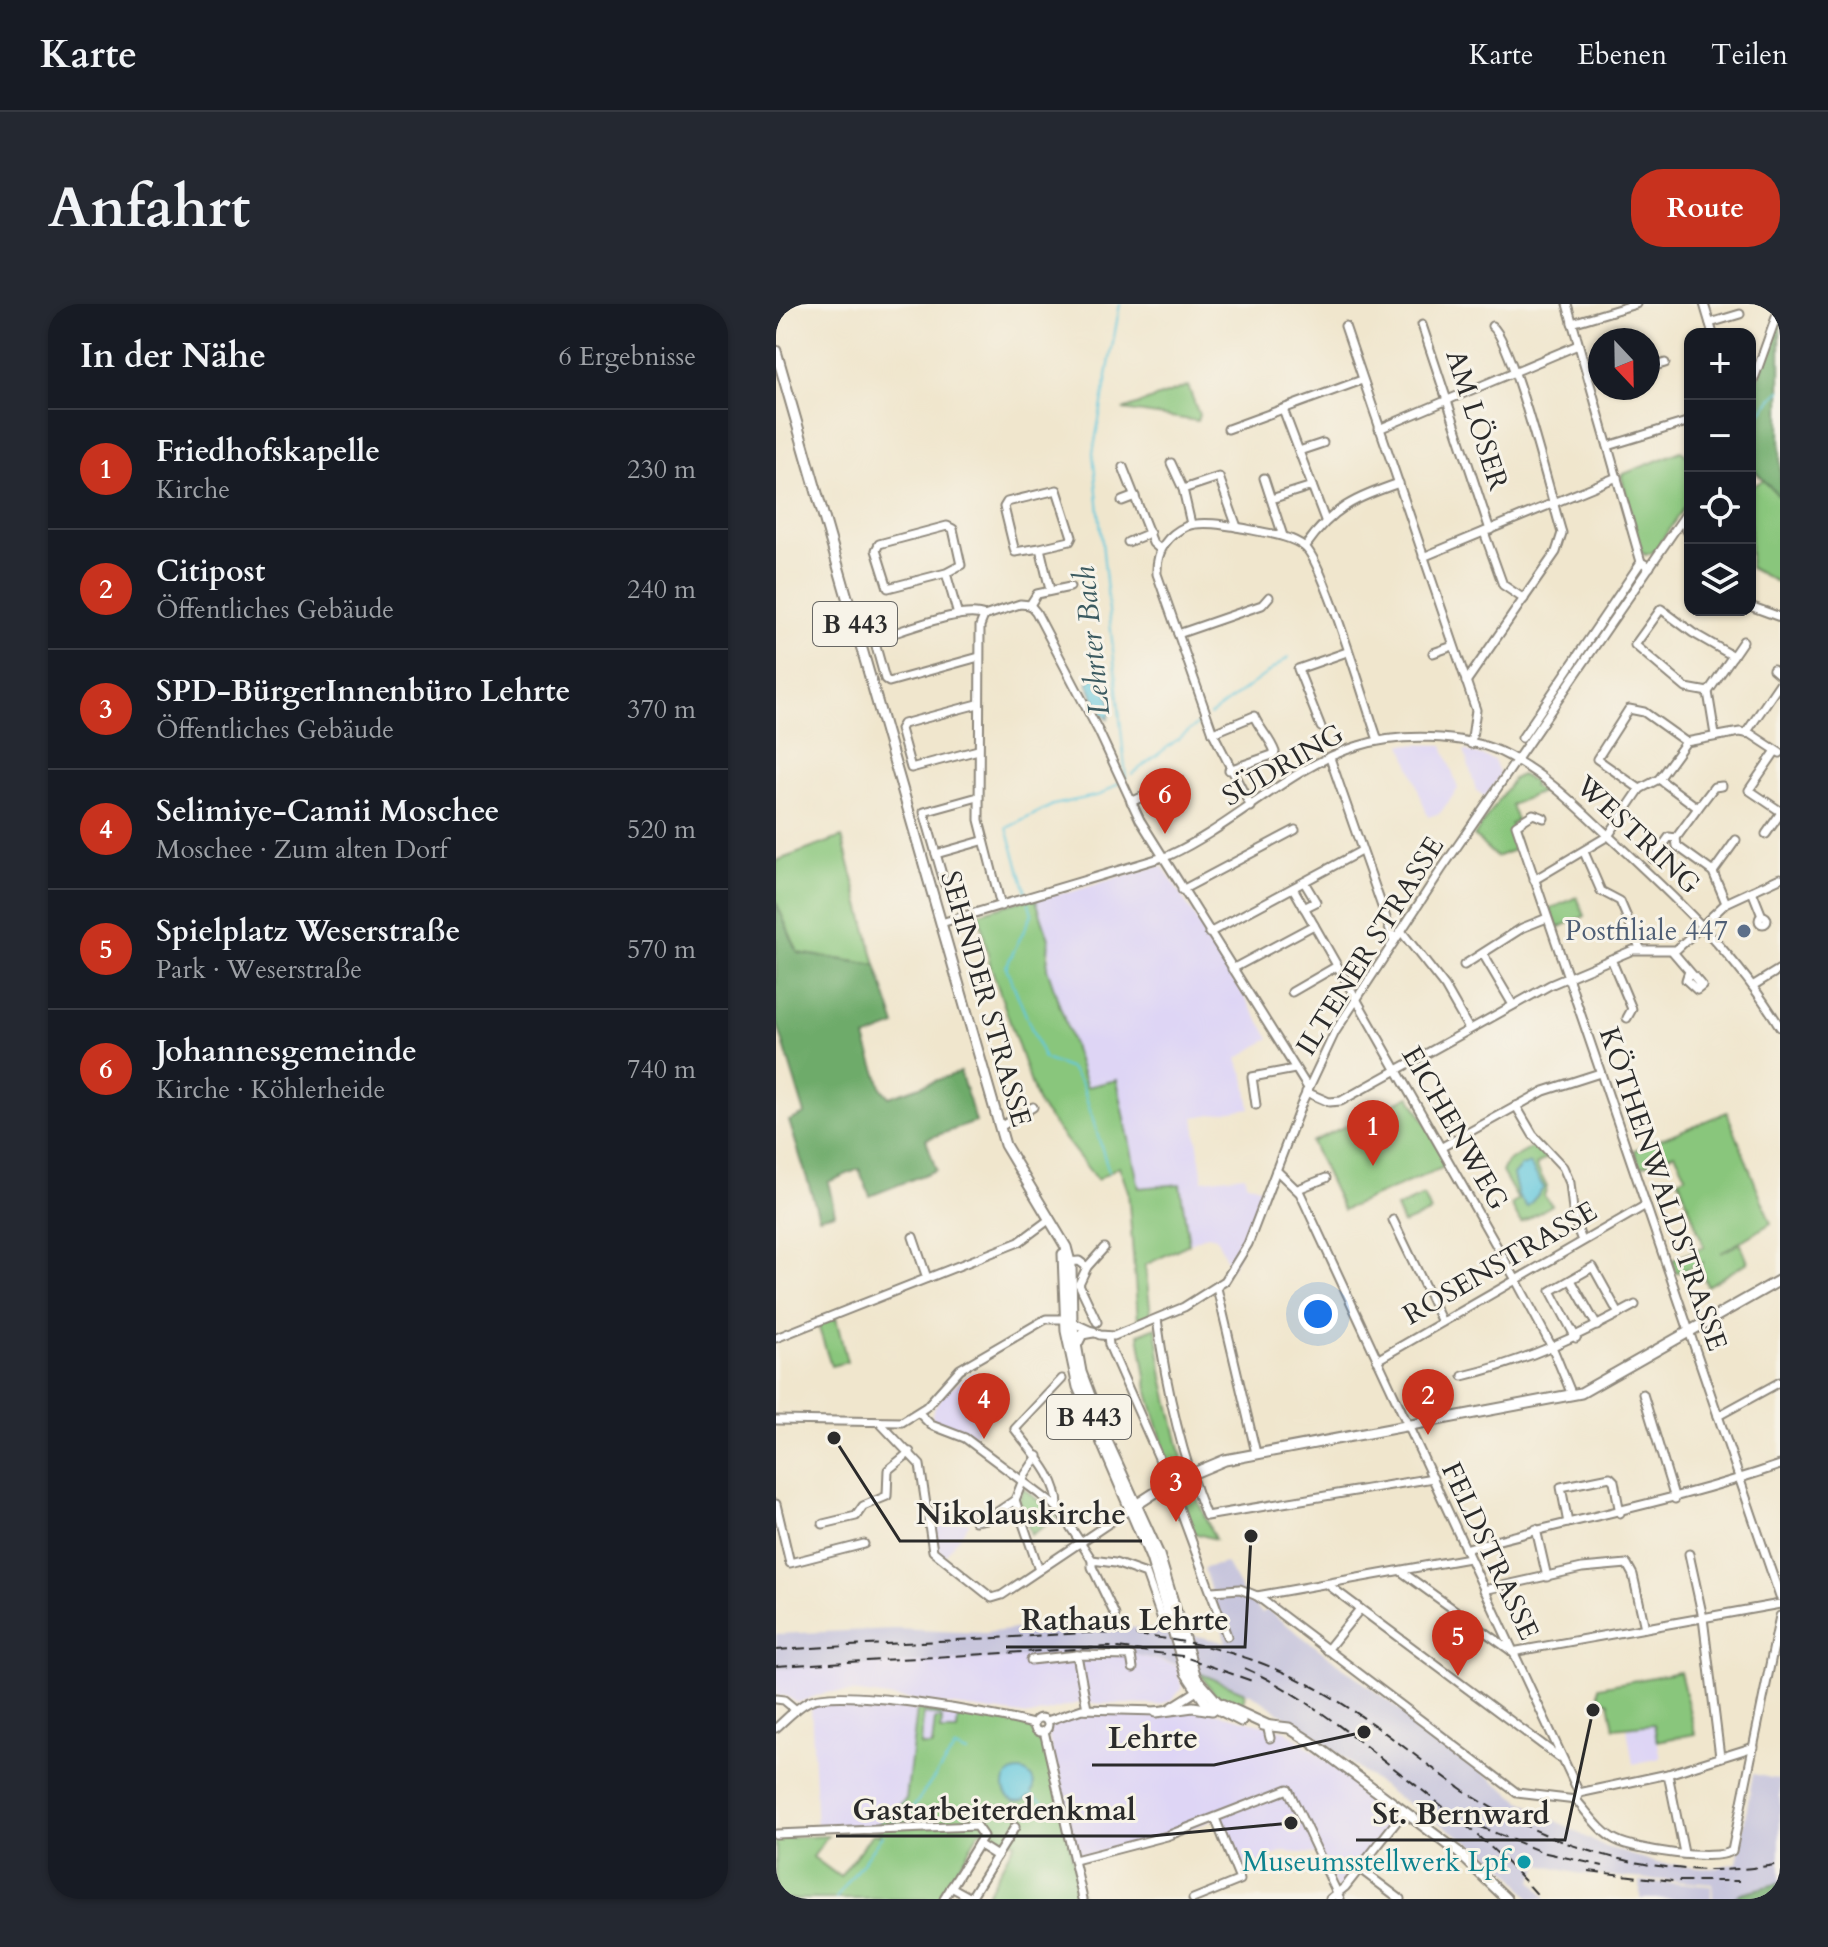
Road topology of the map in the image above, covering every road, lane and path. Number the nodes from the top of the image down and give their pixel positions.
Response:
1 (1567, 304) edge
2 (1636, 304) edge
3 (1704, 304) edge
4 (1780, 306) edge
5 (1740, 314) dead end
6 (1572, 323) junction
7 (1710, 323) junction
8 (1422, 325) dead end
9 (1345, 326) dead end
10 (1492, 326) dead end
11 (1711, 328) edge
12 (1578, 345) junction
13 (776, 351) edge
14 (1665, 363) dead end
15 (1660, 364) edge
16 (1514, 372) junction
17 (1756, 373) edge
18 (1588, 378) edge
19 (1362, 380) junction
20 (1448, 400) junction
21 (1594, 400) edge
22 (1283, 409) junction
23 (1684, 423) edge
24 (1228, 429) dead end
25 (1379, 429) junction
26 (1323, 443) dead end
27 (1608, 446) junction
28 (1299, 451) junction
29 (1171, 463) dead end
30 (1123, 467) dead end
31 (1617, 477) junction
32 (1264, 478) dead end
33 (1399, 483) junction
34 (1312, 486) junction
35 (1183, 489) junction
36 (1135, 496) junction
37 (1271, 499) junction
38 (1122, 501) dead end
39 (1553, 503) junction
40 (1684, 518) edge
41 (1325, 520) junction
42 (1682, 521) junction
43 (1191, 524) junction
44 (1684, 525) edge
45 (1237, 527) junction
46 (1487, 531) junction
47 (1150, 533) junction
48 (1283, 536) junction
49 (1128, 542) dead end
50 (1305, 547) junction
51 (1040, 548) junction
52 (1160, 549) junction
53 (1423, 557) junction
54 (1641, 562) junction
55 (1650, 567) junction
56 (946, 573) junction
57 (1070, 587) dead end
58 (1050, 590) junction
59 (1269, 597) dead end
60 (1524, 599) junction
61 (1030, 605) junction
62 (1756, 608) edge
63 (958, 615) junction
64 (984, 616) junction
65 (1780, 617) edge
66 (1178, 634) junction
67 (1743, 641) dead end
68 (1453, 646) junction
69 (1347, 652) junction
70 (1433, 653) dead end
71 (1733, 656) junction
72 (979, 657) junction
73 (1773, 669) dead end
74 (1780, 675) edge
75 (1466, 682) junction
76 (1780, 683) edge
77 (1708, 692) junction
78 (978, 704) junction
79 (1321, 727) dead end
80 (1213, 733) junction
81 (1746, 733) junction
82 (1715, 735) junction
83 (1522, 738) dead end
84 (1378, 740) junction
85 (1686, 742) junction
86 (1471, 744) junction
87 (978, 750) junction
88 (1778, 752) edge
89 (1330, 758) junction
90 (1516, 761) junction
91 (1229, 770) junction
92 (1659, 779) junction
93 (1179, 780) dead end
94 (1722, 786) dead end
95 (1640, 789) junction
96 (978, 797) junction
97 (1131, 802) junction
98 (1251, 807) junction
99 (1698, 808) junction
100 (1780, 812) edge
101 (1544, 818) dead end
102 (1295, 830) dead end
103 (1766, 834) dead end
104 (1608, 836) junction
105 (1676, 838) junction
106 (982, 841) junction
107 (1730, 849) dead end
108 (1361, 851) junction
109 (1584, 852) junction
110 (936, 854) junction
111 (1162, 858) junction
112 (1653, 859) dead end
113 (1713, 872) junction
114 (1780, 878) edge
115 (1534, 880) junction
116 (1304, 882) junction
117 (945, 885) dead end
118 (1293, 888) junction
119 (1182, 890) junction
120 (1752, 891) junction
121 (1726, 903) junction
122 (1001, 906) junction
123 (1304, 908) junction
124 (1762, 916) dead end
125 (1547, 918) junction
126 (941, 923) junction
127 (1314, 925) junction
128 (1704, 926) junction
129 (1401, 931) junction
130 (1209, 933) junction
131 (1394, 941) junction
132 (1640, 948) junction
133 (1673, 952) junction
134 (1483, 954) junction
135 (1611, 959) junction
136 (1464, 965) dead end
137 (1337, 966) junction
138 (1232, 969) junction
139 (1780, 969) edge
140 (1689, 971) dead end
141 (1568, 977) junction
142 (1754, 985) junction
143 (1292, 992) dead end
144 (1356, 999) junction
145 (1513, 1005) junction
146 (1627, 1018) dead end
147 (1780, 1027) edge
148 (1469, 1029) junction
149 (1295, 1069) junction
150 (1397, 1069) junction
151 (1600, 1073) junction
152 (1307, 1090) junction
153 (1256, 1105) dead end
154 (1516, 1106) junction
155 (1033, 1107) dead end
156 (1000, 1127) junction
157 (1442, 1147) junction
158 (1276, 1170) junction
159 (1326, 1178) dead end
160 (1298, 1189) junction
161 (1646, 1205) junction
162 (1393, 1220) dead end
163 (1052, 1221) junction
164 (913, 1237) dead end
165 (1582, 1241) junction
166 (1104, 1248) dead end
167 (1067, 1262) junction
168 (1087, 1267) junction
169 (927, 1278) junction
170 (1516, 1280) junction
171 (1571, 1280) junction
172 (1780, 1280) edge
173 (1217, 1288) junction
174 (1635, 1305) dead end
175 (1619, 1314) junction
176 (1157, 1319) junction
177 (1068, 1320) junction
178 (1442, 1322) junction
179 (1597, 1326) junction
180 (1095, 1327) junction
181 (1689, 1334) junction
182 (1108, 1336) junction
183 (776, 1338) edge
184 (1576, 1338) junction
185 (1553, 1349) junction
186 (1077, 1356) junction
187 (1377, 1360) junction
188 (1463, 1376) dead end
189 (1062, 1379) dead end
190 (1780, 1382) edge
191 (1643, 1394) dead end
192 (1572, 1395) junction
193 (919, 1413) junction
194 (1718, 1416) junction
195 (776, 1420) edge
196 (881, 1424) junction
197 (1407, 1426) junction
198 (910, 1452) junction
199 (1256, 1453) junction
200 (1038, 1456) junction
201 (1780, 1465) edge
202 (1189, 1474) junction
203 (1433, 1478) junction
204 (1740, 1479) junction
205 (1023, 1481) junction
206 (1170, 1483) junction
207 (1675, 1499) junction
208 (1015, 1500) junction
209 (776, 1504) edge
210 (1133, 1506) junction
211 (1058, 1508) junction
212 (1620, 1513) junction
213 (975, 1521) dead end
214 (1568, 1523) junction
215 (823, 1524) dead end
216 (1536, 1529) junction
217 (1080, 1543) junction
218 (864, 1544) dead end
219 (1465, 1549) junction
220 (1689, 1554) dead end
221 (1469, 1558) junction
222 (1092, 1560) junction
223 (1039, 1570) junction
224 (1402, 1572) junction
225 (1547, 1577) junction
226 (1327, 1584) junction
227 (1484, 1590) junction
228 (1212, 1591) junction
229 (1257, 1596) junction
230 (1780, 1597) edge
231 (1780, 1604) edge
232 (1360, 1609) junction
233 (1115, 1615) dead end
234 (1780, 1616) edge
235 (1703, 1618) junction
236 (1164, 1625) dead end
237 (1645, 1628) junction
238 (1227, 1636) dead end
239 (1327, 1650) junction
240 (1512, 1652) junction
241 (1077, 1655) junction
242 (1031, 1660) dead end
243 (1133, 1668) dead end
244 (1198, 1690) junction
245 (776, 1699) edge
246 (1087, 1709) junction
247 (796, 1710) junction
248 (1156, 1712) junction
249 (1219, 1712) junction
250 (1047, 1721) junction
251 (1033, 1724) junction
252 (1267, 1725) junction
253 (776, 1728) edge
254 (1044, 1731) junction
255 (1270, 1738) dead end
256 (1754, 1747) junction
257 (1720, 1757) junction
258 (1561, 1759) junction
259 (1668, 1774) junction
260 (1578, 1796) junction
261 (1404, 1812) junction
262 (1215, 1818) junction
263 (1015, 1827) dead end
264 (776, 1834) edge
265 (978, 1844) junction
266 (1684, 1853) junction
267 (997, 1856) junction
268 (1075, 1860) junction
269 (1360, 1869) junction
270 (953, 1888) junction
271 (1338, 1895) edge
272 (971, 1898) edge
273 (944, 1899) edge
274 (1083, 1899) edge
275 (1193, 1899) edge
276 (1330, 1899) edge
277 (1400, 1899) edge
278 (1507, 1899) edge

1 - 6 street
2 - 6 street
3 - 7 street
4 - 17 street
5 - 7 street
6 - 12 street
7 - 11 street
8 - 20 street, AM LÖSER
9 - 19 street
10 - 16 street
12 - 16 street
12 - 18 street
13 - 126 main road, SEHNDER STRASSE / B 443
14 - 15 street
16 - 20 street
16 - 39 street
19 - 22 street
19 - 25 street
20 - 25 street
20 - 46 street, AM LÖSER
21 - 27 street
22 - 24 street
22 - 28 street
23 - 27 street
25 - 33 street
26 - 28 street
27 - 31 street
28 - 34 street
29 - 35 street
30 - 36 street
31 - 39 street
31 - 54 street
32 - 37 street
33 - 41 street
33 - 53 street
34 - 37 street
34 - 41 street
35 - 43 street
35 - 45 street
36 - 38 street
36 - 47 street
37 - 48 street
39 - 46 street
39 - 60 street
40 - 42 street, ILTENER STRASSE
41 - 50 street
42 - 44 street
42 - 55 street, ILTENER STRASSE
43 - 45 street
43 - 52 street
45 - 48 street
46 - 53 street
46 - 60 street, AM LÖSER
47 - 49 street
47 - 52 street
48 - 50 street
50 - 69 street
51 - 51 street
51 - 58 street
52 - 66 street
53 - 68 street
54 - 55 street
54 - 83 street
55 - 90 street, ILTENER STRASSE
56 - 56 street
56 - 63 street
57 - 58 street
58 - 61 street
59 - 66 street
60 - 75 street
61 - 64 street
61 - 97 street
62 - 65 street
63 - 64 street
63 - 72 street
64 - 72 street
66 - 80 street
67 - 71 street
68 - 70 street
68 - 75 street
69 - 79 street
69 - 84 street
71 - 77 street
71 - 77 street
72 - 78 street
73 - 74 street
75 - 86 street
76 - 81 street
77 - 82 street
78 - 87 street
78 - 87 street
80 - 91 street
80 - 91 street
81 - 82 street
81 - 88 street
82 - 85 street
84 - 86 street, SÜDRING
84 - 89 street, SÜDRING
85 - 92 street
85 - 95 street
86 - 90 street, SÜDRING
87 - 96 street
88 - 100 street
89 - 98 street, SÜDRING
89 - 108 street
90 - 104 street, WESTRING
90 - 129 street, ILTENER STRASSE
91 - 98 street
92 - 95 street
92 - 99 street
93 - 97 street
94 - 99 street
95 - 104 street
96 - 106 street
96 - 110 street
97 - 111 street
98 - 111 street, SÜDRING
99 - 105 street
100 - 103 street
101 - 115 street, KÖTHENWALDSTRASSE
102 - 119 street
104 - 109 street
104 - 128 street, WESTRING
105 - 112 street
105 - 113 street
106 - 110 street
106 - 122 street
107 - 113 street
108 - 116 street
108 - 131 street
109 - 115 street
109 - 132 street
110 - 117 street
111 - 119 street
111 - 122 street, SÜDRING
113 - 121 street
114 - 120 street
115 - 125 street, KÖTHENWALDSTRASSE
116 - 118 street
116 - 123 street
118 - 123 street, EICHENWEG
118 - 130 street
119 - 130 street
120 - 121 street
120 - 124 street
121 - 128 street
122 - 126 street, SÜDRING
123 - 127 street, EICHENWEG
125 - 134 street
125 - 141 street, KÖTHENWALDSTRASSE
126 - 156 main road, SEHNDER STRASSE / B 443
127 - 137 street, EICHENWEG
127 - 138 street
128 - 133 street
128 - 142 street, WESTRING
129 - 131 street, ILTENER STRASSE
129 - 148 street
130 - 138 street
131 - 144 street, ILTENER STRASSE
132 - 133 street
132 - 135 street
133 - 140 street
134 - 136 street
134 - 145 street
135 - 141 street
135 - 146 street
137 - 143 street
137 - 144 street, EICHENWEG
138 - 149 street
139 - 142 street
141 - 145 street
141 - 151 street, KÖTHENWALDSTRASSE
142 - 147 street, WESTRING
144 - 150 street, EICHENWEG
144 - 152 street, ILTENER STRASSE
145 - 148 street
148 - 150 street
149 - 152 street
149 - 153 street
150 - 152 street
150 - 157 street, EICHENWEG
151 - 154 street
151 - 161 street, KÖTHENWALDSTRASSE
152 - 158 street, ILTENER STRASSE
154 - 157 street
154 - 165 street
155 - 156 street
156 - 163 main road, SEHNDER STRASSE / B 443
157 - 170 street, EICHENWEG
158 - 160 street, FELDSTRASSE
158 - 173 street, ILTENER STRASSE
159 - 160 street
160 - 187 street, FELDSTRASSE
161 - 165 street, ROSENSTRASSE
161 - 181 street, KÖTHENWALDSTRASSE
162 - 178 street
163 - 167 main road, SEHNDER STRASSE / B 443
163 - 169 street
164 - 169 street
165 - 170 street, ROSENSTRASSE
166 - 168 street
167 - 168 street
167 - 177 main road, SEHNDER STRASSE / B 443
168 - 180 street
169 - 183 street
170 - 178 street, ROSENSTRASSE
170 - 185 street, EICHENWEG
171 - 175 street
171 - 179 street
171 - 184 street
172 - 181 main road
173 - 176 street, ILTENER STRASSE
173 - 199 street
174 - 175 street
175 - 179 street
176 - 182 street, ILTENER STRASSE
176 - 202 street
177 - 180 street
177 - 186 main road, B 443
177 - 193 street
177 - 210 main road, B 443
178 - 187 street, ROSENSTRASSE
179 - 184 street
180 - 182 street
180 - 186 main road
181 - 192 main road
181 - 194 street, KÖTHENWALDSTRASSE
182 - 206 street
184 - 185 street
185 - 188 street
185 - 192 street, EICHENWEG
186 - 210 main road, B 443
187 - 197 street, FELDSTRASSE
189 - 200 street
190 - 194 street
191 - 207 street
192 - 197 main road
193 - 196 street
193 - 205 street
194 - 204 street, KÖTHENWALDSTRASSE
195 - 196 street
196 - 198 street
197 - 199 main road
197 - 203 street, FELDSTRASSE
198 - 215 street
198 - 223 street
199 - 202 main road
200 - 205 street
200 - 211 street
201 - 204 street
202 - 203 street
202 - 206 main road
203 - 219 street, FELDSTRASSE
204 - 207 street
204 - 230 street, KÖTHENWALDSTRASSE
205 - 208 street
205 - 211 street
206 - 210 main road
206 - 228 street
207 - 212 street
208 - 213 street
208 - 223 street
209 - 218 street
210 - 217 street
210 - 244 main road, B 443
211 - 217 street
212 - 214 street
212 - 214 street
214 - 216 street
216 - 219 street
216 - 225 street
217 - 222 street
217 - 223 street
219 - 221 street, FELDSTRASSE
220 - 235 street
221 - 224 street
221 - 227 street, FELDSTRASSE
222 - 233 street
222 - 236 street
224 - 226 street
224 - 240 street
225 - 227 street
225 - 237 street
226 - 229 street
226 - 232 street
227 - 240 street, FELDSTRASSE
228 - 229 street
228 - 238 street
229 - 239 street
231 - 235 street
232 - 239 street
232 - 258 street
234 - 256 street
235 - 237 street
235 - 257 street
237 - 240 street
239 - 260 street
240 - 258 street, FELDSTRASSE
241 - 242 street
241 - 243 street
241 - 246 street
244 - 248 street
244 - 249 main road, B 443
244 - 252 main road, B 443
245 - 247 street
246 - 248 street
246 - 250 street
247 - 251 street
247 - 253 street
248 - 249 main road
249 - 252 main road, B 443
250 - 251 street
250 - 254 street
251 - 254 street
252 - 255 street
252 - 261 main road, B 443
254 - 268 street
256 - 257 street
256 - 266 street, FELDSTRASSE
257 - 259 street
258 - 260 street, FELDSTRASSE
259 - 260 street
259 - 266 street
260 - 266 street, FELDSTRASSE
261 - 269 street
261 - 278 main road, B 443
262 - 268 street
262 - 271 street
262 - 275 street
263 - 267 street
264 - 265 street
265 - 267 street
265 - 270 street
267 - 272 street
268 - 274 street
269 - 271 street
269 - 277 street
270 - 272 street
270 - 273 street
271 - 276 street

